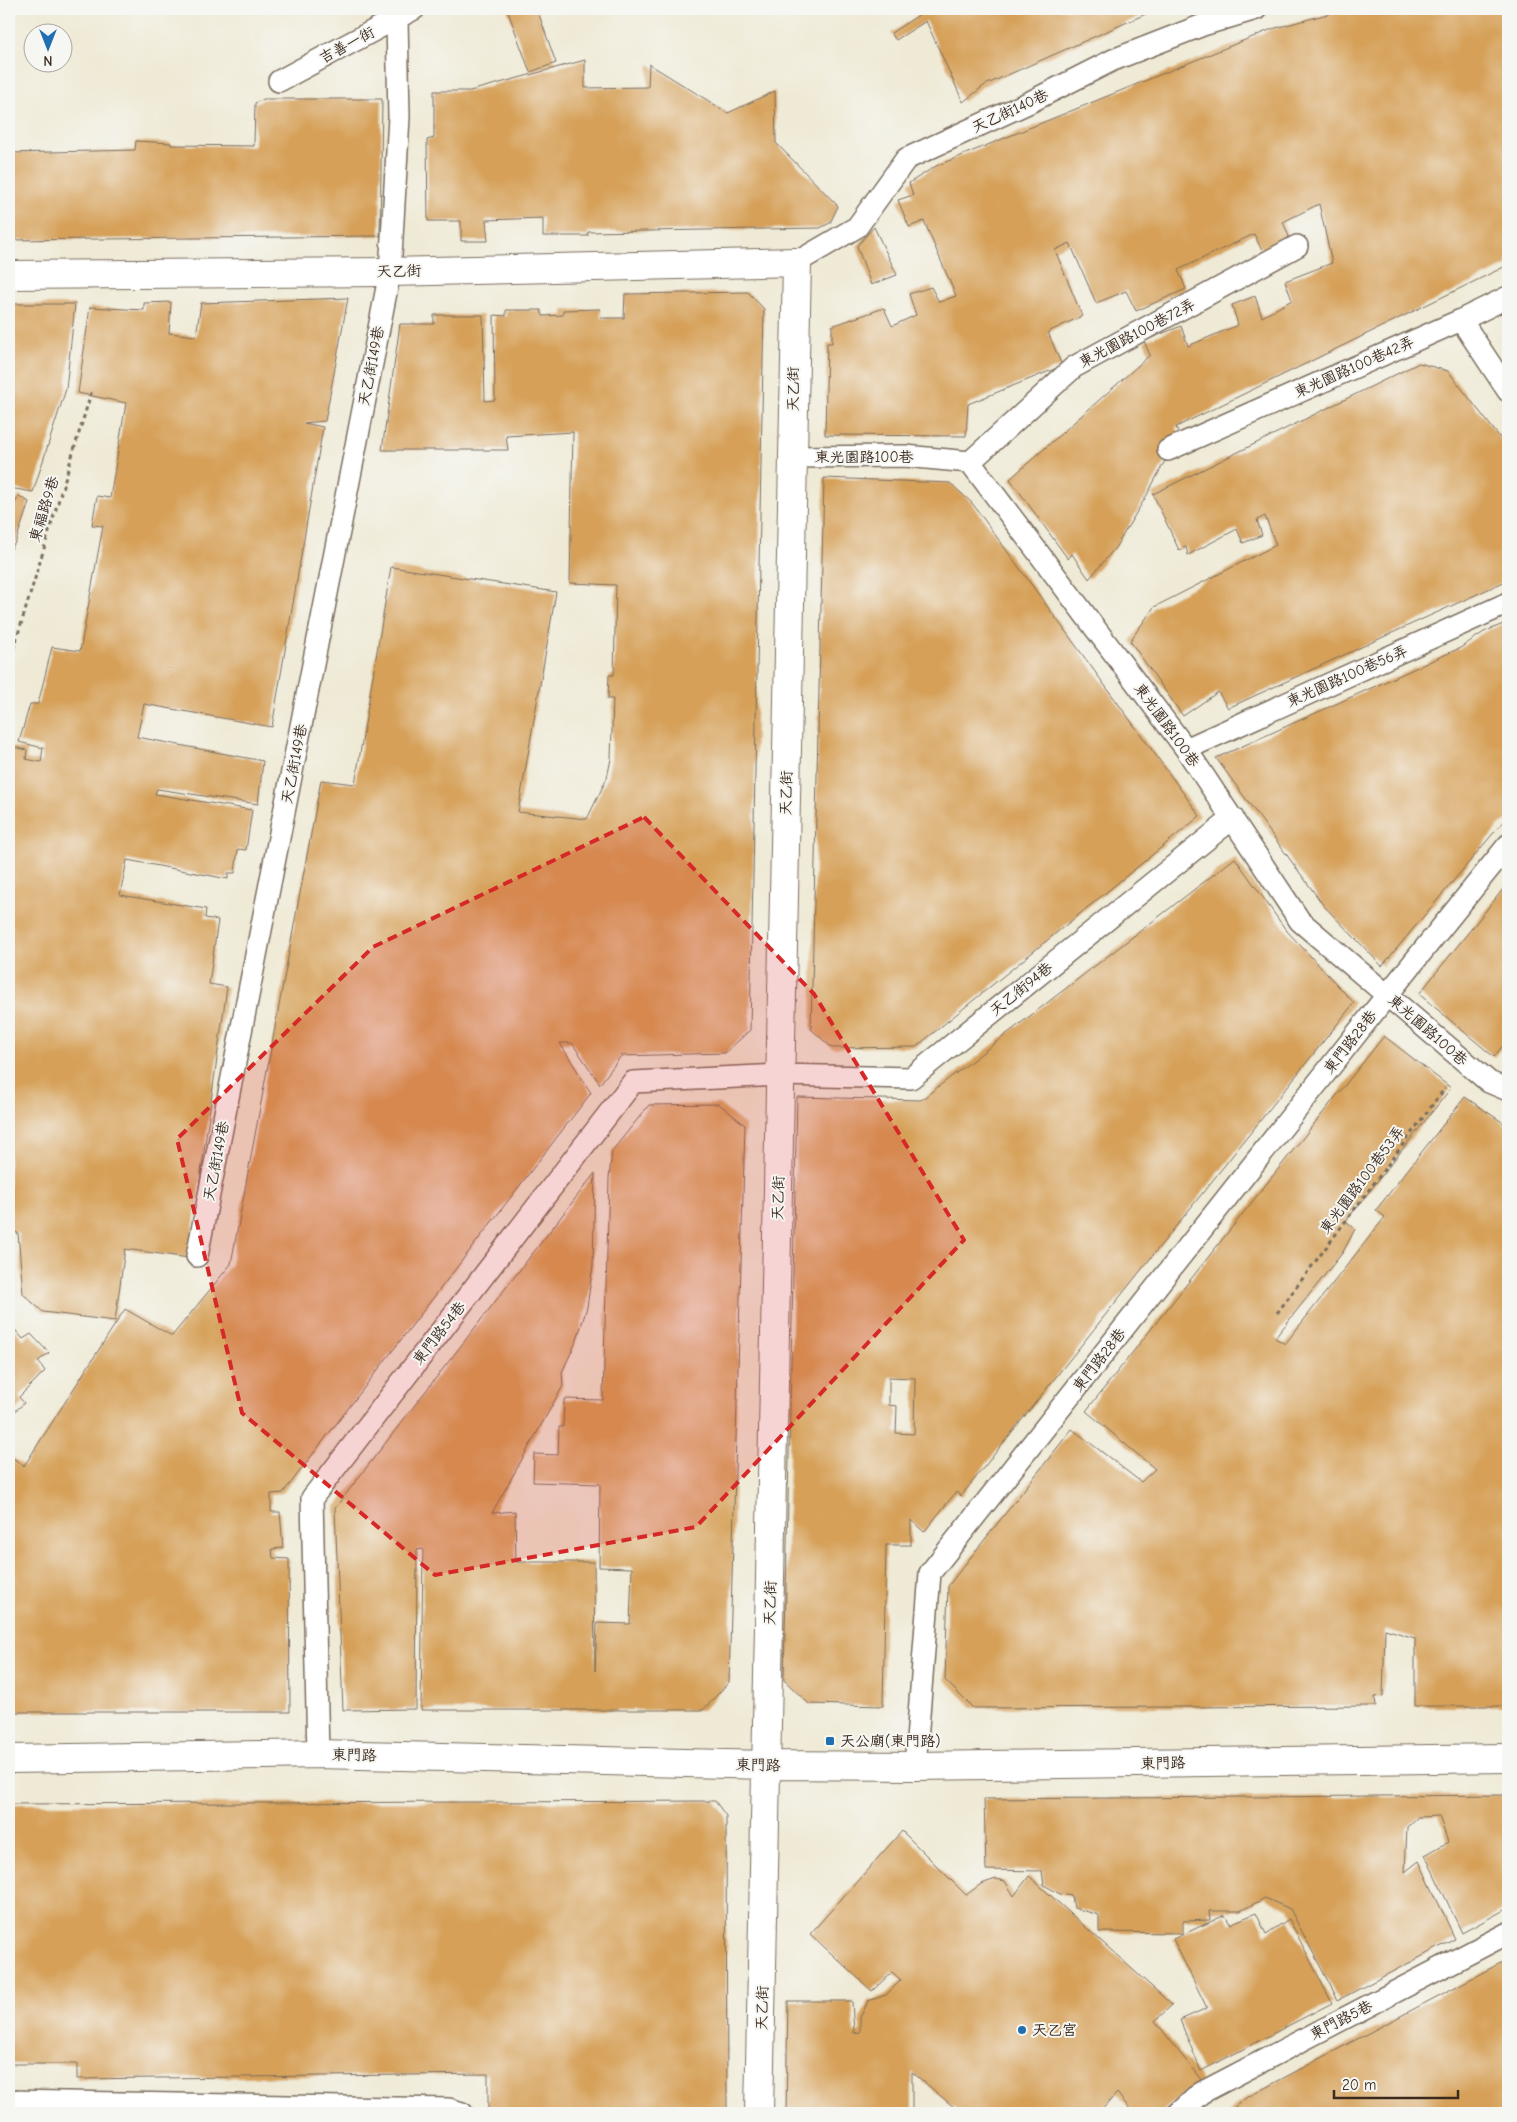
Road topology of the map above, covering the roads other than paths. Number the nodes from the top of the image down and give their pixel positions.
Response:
1 (1256, 9) edge
2 (406, 14) edge
3 (279, 81) dead end
4 (1297, 246) dead end
5 (796, 262) junction
6 (390, 272) junction
7 (9, 275) edge
8 (1508, 297) edge
9 (1462, 320) junction
10 (1508, 391) edge
11 (1168, 450) dead end
12 (793, 457) junction
13 (970, 462) junction
14 (1508, 603) edge
15 (1186, 749) junction
16 (1233, 818) junction
17 (1508, 845) edge
18 (1388, 994) junction
19 (780, 1076) junction
20 (1508, 1090) edge
21 (198, 1256) dead end
22 (318, 1754) junction
23 (1508, 1758) edge
24 (9, 1759) edge
25 (767, 1765) junction
26 (915, 1766) junction
27 (1508, 1933) edge
28 (9, 2101) edge
29 (462, 2113) edge
30 (759, 2113) edge
31 (1179, 2113) edge

1 - 5 lane, 天乙街140巷
2 - 3 lane, 吉善一街
2 - 6 lane, 天乙街149巷
4 - 13 lane, 東光園路100巷72弄
5 - 6 street, 天乙街
5 - 12 street, 天乙街
6 - 7 street, 天乙街
6 - 21 lane, 天乙街149巷
8 - 9 lane, 東光園路100巷42弄
9 - 10 lane
9 - 11 lane, 東光園路100巷42弄
12 - 13 lane, 東光園路100巷
12 - 19 street, 天乙街
13 - 15 lane, 東光園路100巷
14 - 15 lane, 東光園路100巷56弄
15 - 16 lane, 東光園路100巷
16 - 18 lane, 東光園路100巷
16 - 19 lane, 天乙街94巷
17 - 18 lane, 東門路28巷
18 - 20 lane, 東光園路100巷
18 - 26 lane, 東門路28巷
19 - 22 lane, 東門路54巷
19 - 25 street, 天乙街
22 - 24 street, 東門路
22 - 25 street, 東門路
23 - 26 street, 東門路
25 - 26 street, 東門路
25 - 30 street, 天乙街
27 - 31 lane, 東門路5巷
28 - 29 lane

